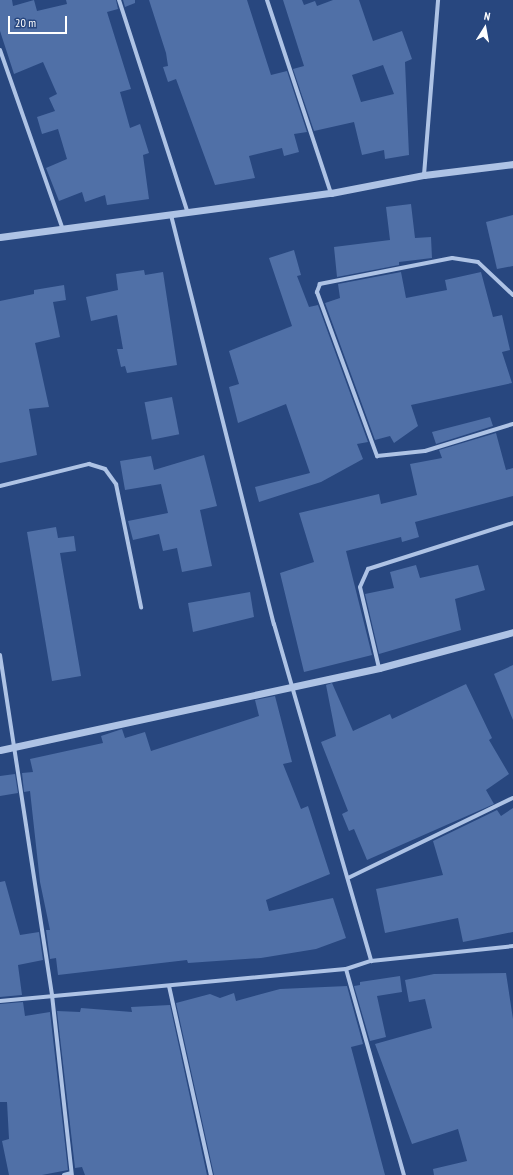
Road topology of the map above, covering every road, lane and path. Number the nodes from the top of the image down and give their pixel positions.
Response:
1 (119, 0) edge
2 (267, 0) edge
3 (438, 0) edge
4 (0, 50) edge
5 (513, 164) edge
6 (424, 175) junction
7 (331, 193) junction
8 (188, 213) junction
9 (171, 216) junction
10 (62, 227) junction
11 (0, 237) edge
12 (513, 295) edge
13 (513, 424) edge
14 (0, 486) edge
15 (513, 523) edge
16 (141, 607) dead end
17 (513, 632) edge
18 (0, 655) edge
19 (379, 668) junction
20 (293, 684) junction
21 (15, 747) junction
22 (0, 750) edge
23 (513, 798) edge
24 (348, 878) junction
25 (513, 946) edge
26 (371, 961) junction
27 (346, 969) junction
28 (168, 986) junction
29 (52, 995) junction
30 (0, 1001) edge
31 (72, 1174) edge
32 (64, 1175) edge
33 (210, 1175) edge
34 (404, 1175) edge

1 - 8 street
2 - 7 street
3 - 6 street
4 - 10 street
5 - 6 street
6 - 7 street
7 - 8 street
8 - 9 street
9 - 10 street
9 - 20 street
10 - 11 street
12 - 13 street
14 - 16 street
15 - 19 street
17 - 19 street
18 - 21 street
19 - 20 street
20 - 21 street
20 - 24 street
21 - 22 street
21 - 29 street
23 - 24 street
24 - 26 street
25 - 26 street
26 - 27 street
27 - 28 street
27 - 34 street
28 - 29 street
28 - 33 street
29 - 30 street
29 - 31 street
31 - 32 street

